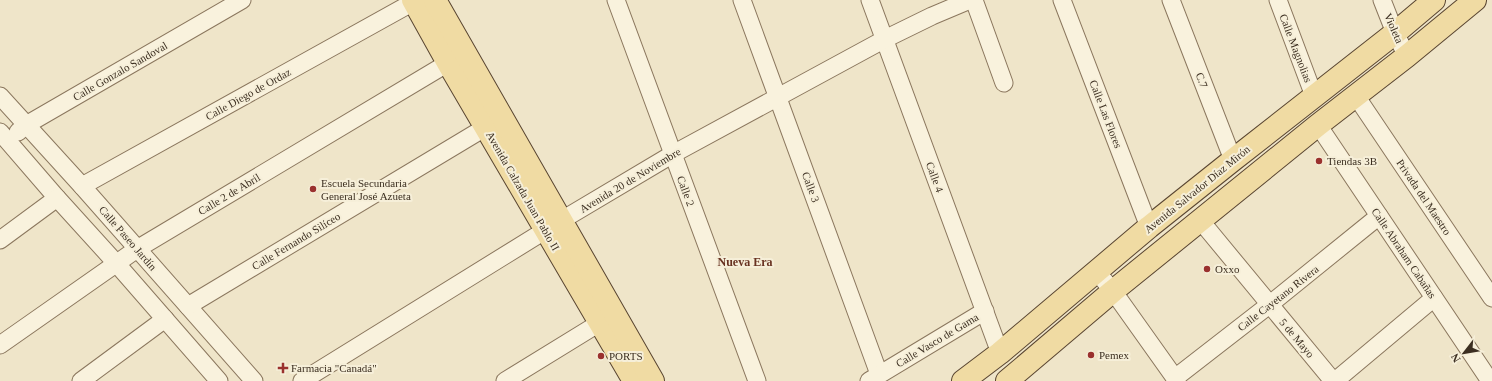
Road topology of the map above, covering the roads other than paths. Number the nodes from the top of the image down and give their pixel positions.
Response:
1 (242, 0) edge
2 (420, 0) edge
3 (616, 0) edge
4 (742, 0) edge
5 (870, 0) edge
6 (970, 0) edge
7 (974, 0) edge
8 (1062, 0) edge
9 (1171, 0) edge
10 (1278, 0) edge
11 (1382, 0) edge
12 (1434, 0) edge
13 (1475, 0) edge
14 (1395, 33) junction
15 (885, 39) junction
16 (1407, 56) junction
17 (456, 58) junction
18 (1004, 83) dead end
19 (0, 96) edge
20 (1314, 96) junction
21 (1356, 96) junction
22 (778, 98) junction
23 (26, 125) junction
24 (1318, 125) junction
25 (486, 127) junction
26 (2, 139) edge
27 (673, 154) junction
28 (1233, 160) junction
29 (82, 186) junction
30 (57, 198) junction
31 (1379, 216) junction
32 (1200, 220) junction
33 (554, 226) junction
34 (1149, 228) junction
35 (0, 240) edge
36 (137, 249) junction
37 (116, 263) junction
38 (1097, 272) junction
39 (1113, 291) junction
40 (1434, 298) junction
41 (1492, 298) edge
42 (1269, 305) junction
43 (188, 306) junction
44 (985, 311) junction
45 (165, 319) junction
46 (601, 322) junction
47 (0, 345) edge
48 (1000, 353) junction
49 (874, 378) edge
50 (1176, 380) edge
51 (81, 381) edge
52 (219, 381) edge
53 (254, 381) edge
54 (302, 381) edge
55 (505, 381) edge
56 (634, 381) edge
57 (653, 381) edge
58 (757, 381) edge
59 (963, 381) edge
60 (1007, 381) edge
61 (1334, 381) edge
62 (1490, 381) edge

1 - 23 street, Calle Gonzalo Sandoval
2 - 17 main road, Avenida Calzada Juan Pablo II
2 - 29 street, Calle Diego de Ordaz
3 - 27 street, Calle 2
4 - 22 street, Calle 3
5 - 15 street, Calle 4
6 - 15 street, Avenida 20 de Noviembre
7 - 18 street
8 - 34 street, Calle Las Flores
9 - 28 street, C.7
10 - 20 street, Calle Magnolias
11 - 14 street, Violeta
12 - 14 main road, Avenida Salvador Díaz Mirón
13 - 16 main road
14 - 16 street, Violeta
14 - 20 main road, Avenida Salvador Díaz Mirón
15 - 22 street, Avenida 20 de Noviembre
15 - 44 street, Calle 4
16 - 21 main road
17 - 25 main road, Avenida Calzada Juan Pablo II
17 - 33 main road, Avenida Calzada Juan Pablo II
17 - 36 street, Calle 2 de Abril
19 - 23 street, Calle Paseo Jardín
20 - 28 main road, Avenida Salvador Díaz Mirón
21 - 24 main road
21 - 41 street, Privada del Maestro
22 - 27 street, Avenida 20 de Noviembre
22 - 49 street, Calle 3
23 - 26 street, Calle Gonzalo Sandoval
23 - 29 street, Calle Paseo Jardín
24 - 31 street, Calle Abraham Cabañas
24 - 32 main road
25 - 33 main road, Avenida Calzada Juan Pablo II
25 - 43 street, Calle Fernando Silíceo
26 - 30 street
27 - 33 street, Avenida 20 de Noviembre
27 - 58 street, Calle 2
28 - 34 main road, Avenida Salvador Díaz Mirón
29 - 36 street, Calle Paseo Jardín
30 - 35 street
30 - 37 street
31 - 40 street, Calle Abraham Cabañas
31 - 42 street, Calle Cayetano Rivera
32 - 39 main road
32 - 42 street, 5 de Mayo
33 - 46 main road, Avenida Calzada Juan Pablo II
33 - 54 street, Avenida 20 de Noviembre
33 - 57 main road, Avenida Calzada Juan Pablo II
34 - 38 main road, Avenida Salvador Díaz Mirón
36 - 37 street, Calle 2 de Abril
36 - 43 street, Calle Paseo Jardín
37 - 45 street
37 - 47 street, Calle 2 de Abril
38 - 39 street
38 - 48 main road, Avenida Salvador Díaz Mirón
39 - 50 street
39 - 60 main road
40 - 61 street
40 - 62 street, Calle Abraham Cabañas
42 - 50 street, Calle Cayetano Rivera
42 - 61 street, 5 de Mayo
43 - 53 street, Calle Paseo Jardín
44 - 48 street, Calle 4
44 - 49 street, Calle Vasco de Gama
45 - 51 street
45 - 52 street
46 - 55 street
46 - 56 main road, Avenida Calzada Juan Pablo II
48 - 59 main road, Avenida Salvador Díaz Mirón

